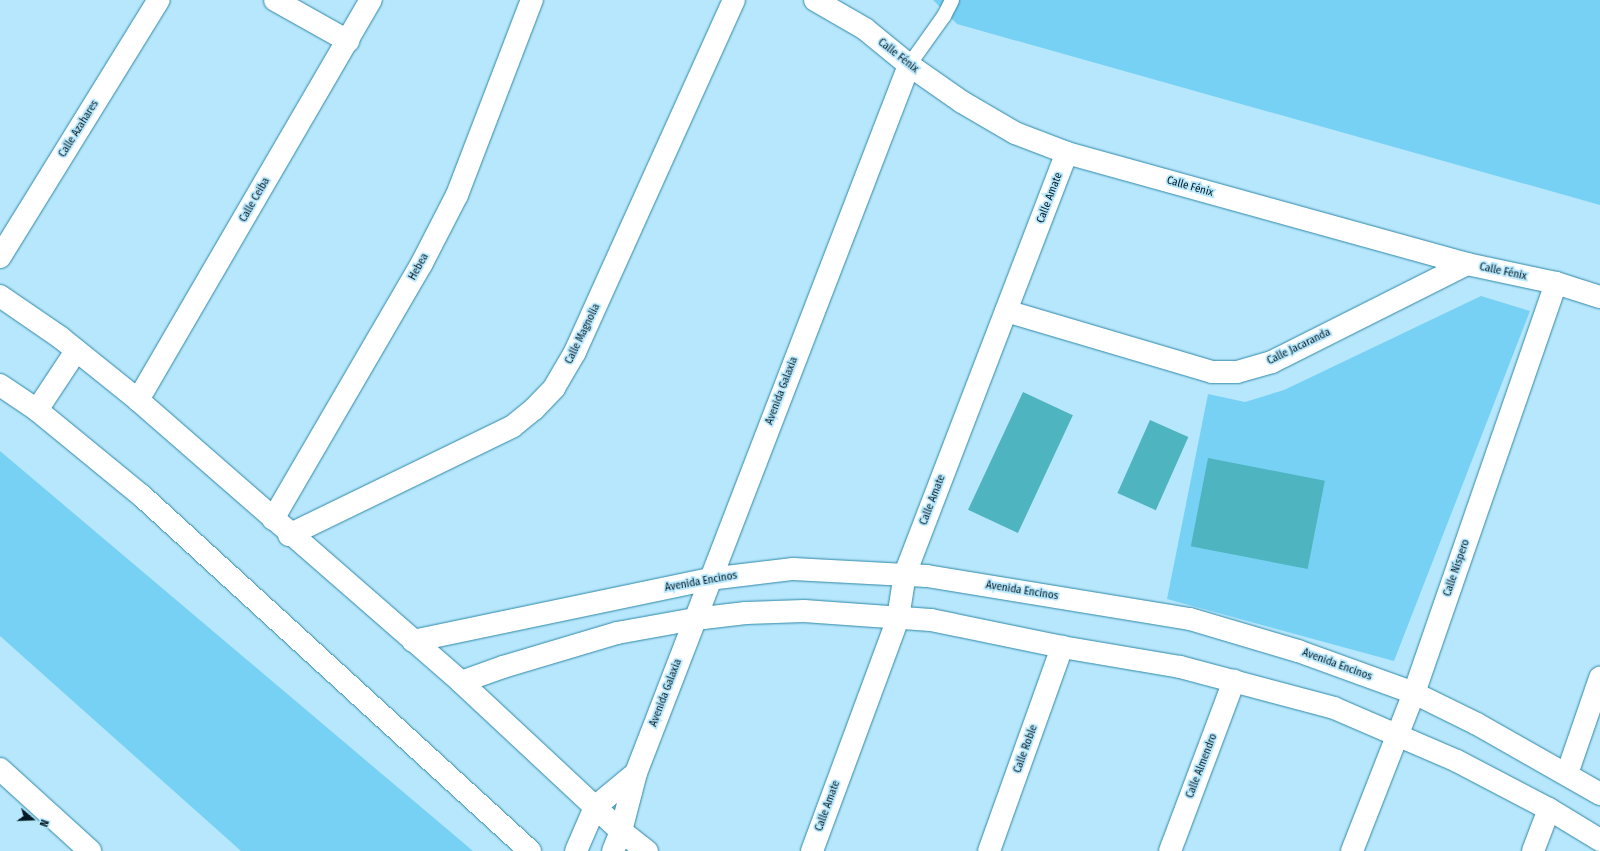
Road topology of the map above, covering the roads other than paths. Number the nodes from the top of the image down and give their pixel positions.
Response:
1 (158, 0) edge
2 (275, 0) edge
3 (371, 0) edge
4 (532, 0) edge
5 (734, 0) edge
6 (815, 0) edge
7 (952, 0) edge
8 (348, 41) junction
9 (909, 65) junction
10 (1067, 153) junction
11 (0, 257) edge
12 (1467, 264) junction
13 (1556, 283) junction
14 (0, 296) edge
15 (1600, 297) edge
16 (1006, 312) junction
17 (76, 351) junction
18 (0, 385) edge
19 (138, 400) junction
20 (37, 410) junction
21 (272, 519) junction
22 (289, 535) junction
23 (905, 574) junction
24 (709, 579) junction
25 (898, 618) junction
26 (694, 619) junction
27 (413, 641) junction
28 (1062, 647) junction
29 (1600, 678) edge
30 (1234, 681) junction
31 (461, 682) junction
32 (1414, 693) junction
33 (1398, 735) junction
34 (0, 769) edge
35 (636, 773) junction
36 (1567, 774) junction
37 (1600, 794) edge
38 (595, 806) junction
39 (1549, 809) junction
40 (621, 830) junction
41 (1600, 840) edge
42 (89, 851) edge
43 (530, 851) edge
44 (576, 851) edge
45 (613, 851) edge
46 (647, 851) edge
47 (812, 851) edge
48 (989, 851) edge
49 (1170, 851) edge
50 (1352, 851) edge
51 (1533, 851) edge

1 - 11 street, Calle Azahares
2 - 8 street
3 - 8 street, Calle Ceiba
4 - 21 street, Hebea
5 - 22 street, Calle Magnolia
6 - 9 street, Calle Fénix
7 - 9 lane, Avenida Galaxia
8 - 19 street, Calle Ceiba
9 - 10 street, Calle Fénix
9 - 24 street, Avenida Galaxia
10 - 12 street, Calle Fénix
10 - 16 street, Calle Amate
12 - 13 street, Calle Fénix
12 - 16 street, Calle Jacaranda
13 - 15 street, Calle Fénix
13 - 32 street, Calle Níspero
14 - 17 street
16 - 23 street, Calle Amate
17 - 19 street
17 - 20 street
18 - 20 street
19 - 21 street
20 - 43 street
21 - 22 street
22 - 27 street
23 - 24 street, Avenida Encinos
23 - 25 street, Calle Amate
23 - 32 street, Avenida Encinos
24 - 26 street, Avenida Galaxia
24 - 27 street, Avenida Encinos
25 - 26 street
25 - 28 street
25 - 47 street, Calle Amate
26 - 31 street
26 - 35 street, Avenida Galaxia
27 - 31 street
28 - 30 street
28 - 48 street, Calle Roble
29 - 36 street
30 - 33 street
30 - 49 street, Calle Almendro
31 - 38 street
32 - 33 street, Calle Níspero
32 - 36 street, Avenida Encinos
33 - 39 street
33 - 50 street, Calle Níspero
34 - 42 street
35 - 38 street
35 - 40 street, Avenida Galaxia
36 - 37 street, Avenida Encinos
38 - 40 street
38 - 44 street
39 - 41 street
39 - 51 street
40 - 45 street, Avenida Galaxia
40 - 46 street

